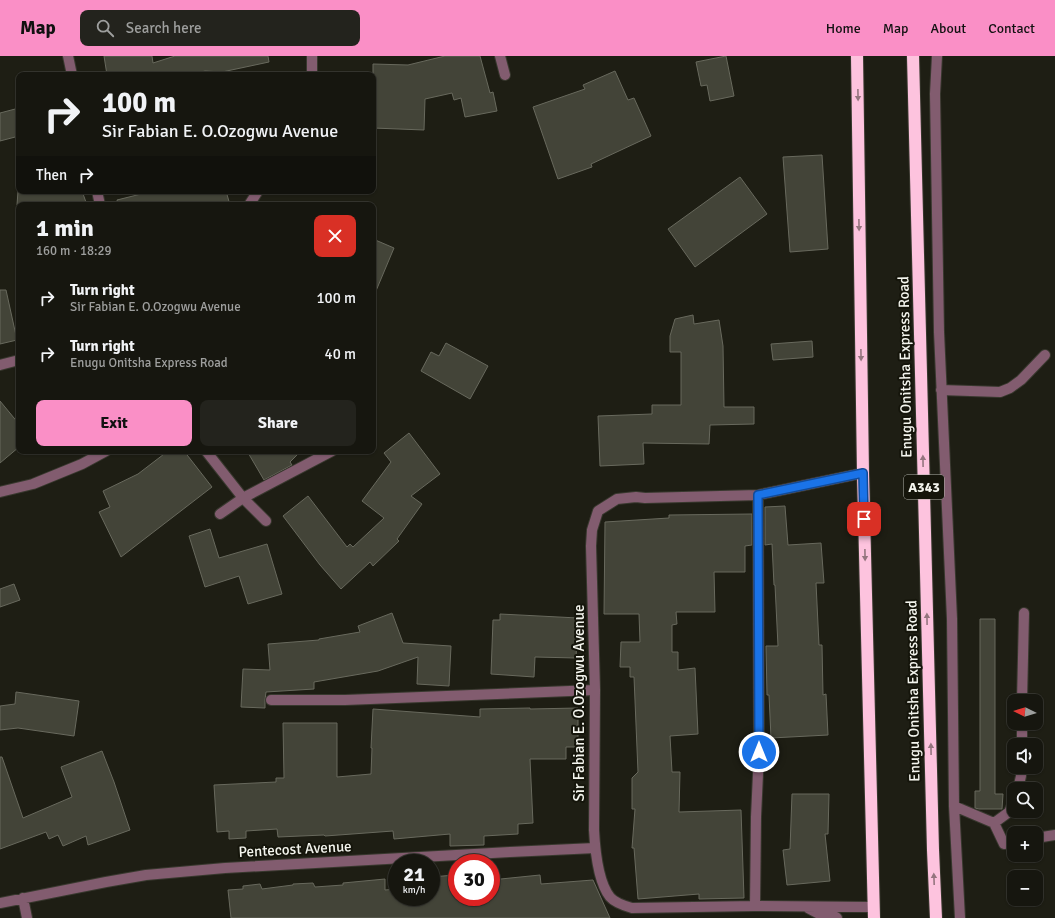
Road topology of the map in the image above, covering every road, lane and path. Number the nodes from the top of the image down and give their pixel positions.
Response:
1 (68, 56) edge
2 (312, 56) edge
3 (500, 56) edge
4 (857, 56) edge
5 (913, 56) edge
6 (937, 56) edge
7 (71, 72) edge
8 (312, 72) edge
9 (505, 75) dead end
10 (1045, 355) dead end
11 (16, 361) edge
12 (0, 366) edge
13 (941, 390) junction
14 (100, 454) edge
15 (208, 454) edge
16 (326, 454) edge
17 (863, 473) junction
18 (0, 492) edge
19 (758, 495) junction
20 (243, 498) junction
21 (220, 514) dead end
22 (266, 521) dead end
23 (1024, 613) dead end
24 (595, 690) junction
25 (1022, 694) edge
26 (271, 700) dead end
27 (954, 806) junction
28 (1007, 813) edge
29 (994, 823) junction
30 (1055, 836) edge
31 (1043, 837) edge
32 (1007, 843) edge
33 (595, 848) junction
34 (23, 898) junction
35 (0, 903) edge
36 (754, 906) junction
37 (806, 907) junction
38 (874, 913) edge
39 (27, 918) edge
40 (837, 918) edge
41 (936, 918) edge
42 (960, 918) edge

1 - 7 street
2 - 8 street
3 - 9 street
4 -> 17 highway
41 -> 5 highway, Enugu Onitsha Express Road / A343
6 - 13 street
10 - 13 street
11 - 12 street
13 - 27 street
14 - 18 street
15 - 20 street
16 - 20 street
17 - 19 street, Sir Fabian E. O.Ozogwu Avenue
17 -> 38 highway
19 - 24 street, Sir Fabian E. O.Ozogwu Avenue
19 - 36 street
20 - 21 street
20 - 22 street
23 - 25 street
24 - 26 street
24 - 33 street, Sir Fabian E. O.Ozogwu Avenue
27 - 29 street
27 - 42 street
28 - 29 street
29 - 32 street
30 - 31 street
33 - 34 street, Pentecost Avenue
33 - 36 street, Sir Fabian E. O.Ozogwu Avenue
34 - 35 street, Pentecost Avenue
34 - 39 street
36 - 37 street, Sir Fabian E. O.Ozogwu Avenue
37 - 38 street, Sir Fabian E. O.Ozogwu Avenue
37 - 40 street

